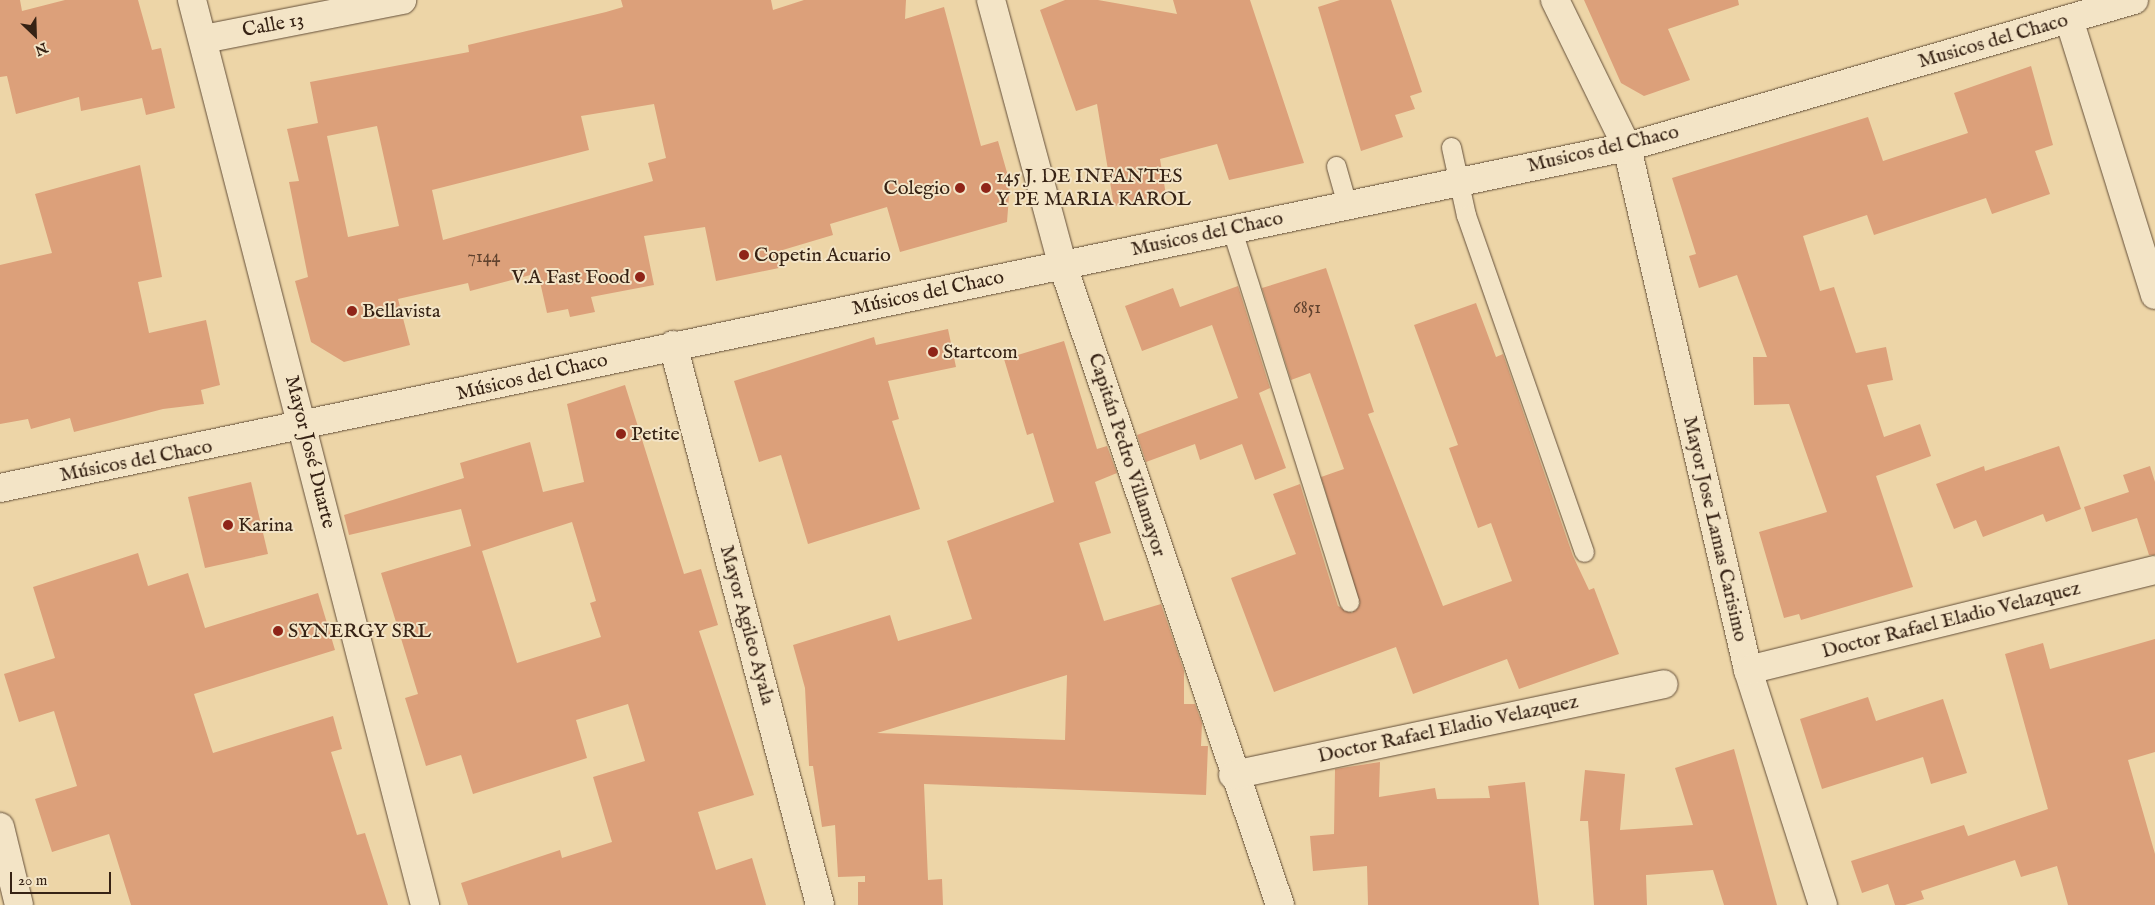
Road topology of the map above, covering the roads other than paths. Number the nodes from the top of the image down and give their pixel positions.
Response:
1 (192, 0) edge
2 (402, 0) edge
3 (991, 0) edge
4 (1555, 0) edge
5 (2134, 0) edge
6 (2069, 19) junction
7 (204, 39) junction
8 (1450, 147) dead end
9 (1626, 147) junction
10 (1336, 166) dead end
11 (1456, 181) junction
12 (1347, 205) junction
13 (1231, 227) junction
14 (1063, 266) junction
15 (2155, 294) edge
16 (673, 345) junction
17 (303, 427) junction
18 (0, 488) edge
19 (1584, 552) dead end
20 (2155, 570) edge
21 (1349, 602) dead end
22 (1748, 670) junction
23 (1663, 684) dead end
24 (1233, 775) junction
25 (0, 827) edge
26 (11, 897) edge
27 (425, 905) edge
28 (820, 905) edge
29 (1280, 905) edge
30 (1823, 905) edge

1 - 7 street, Mayor José Duarte
2 - 7 street, Calle 13
3 - 14 street, Capitán Pedro Villamayor
4 - 9 street, Mayor Jose Lamas Carisimo
5 - 6 street, Musicos del Chaco
6 - 9 street, Musicos del Chaco
6 - 15 street
7 - 17 street, Mayor José Duarte
8 - 11 lane
9 - 11 street, Musicos del Chaco
9 - 22 street, Mayor Jose Lamas Carisimo
10 - 12 lane
11 - 12 street, Musicos del Chaco
11 - 19 lane
12 - 13 street, Musicos del Chaco
13 - 14 street, Musicos del Chaco
13 - 21 lane
14 - 16 street, Músicos del Chaco
14 - 24 street, Capitán Pedro Villamayor
16 - 17 street, Músicos del Chaco
16 - 28 street, Mayor Agileo Ayala
17 - 18 street, Músicos del Chaco
17 - 27 street, Mayor José Duarte
20 - 22 street, Doctor Rafael Eladio Velazquez
22 - 30 street, Mayor Jose Lamas Carisimo
23 - 24 street, Doctor Rafael Eladio Velazquez
24 - 29 street, Capitán Pedro Villamayor
25 - 26 street

